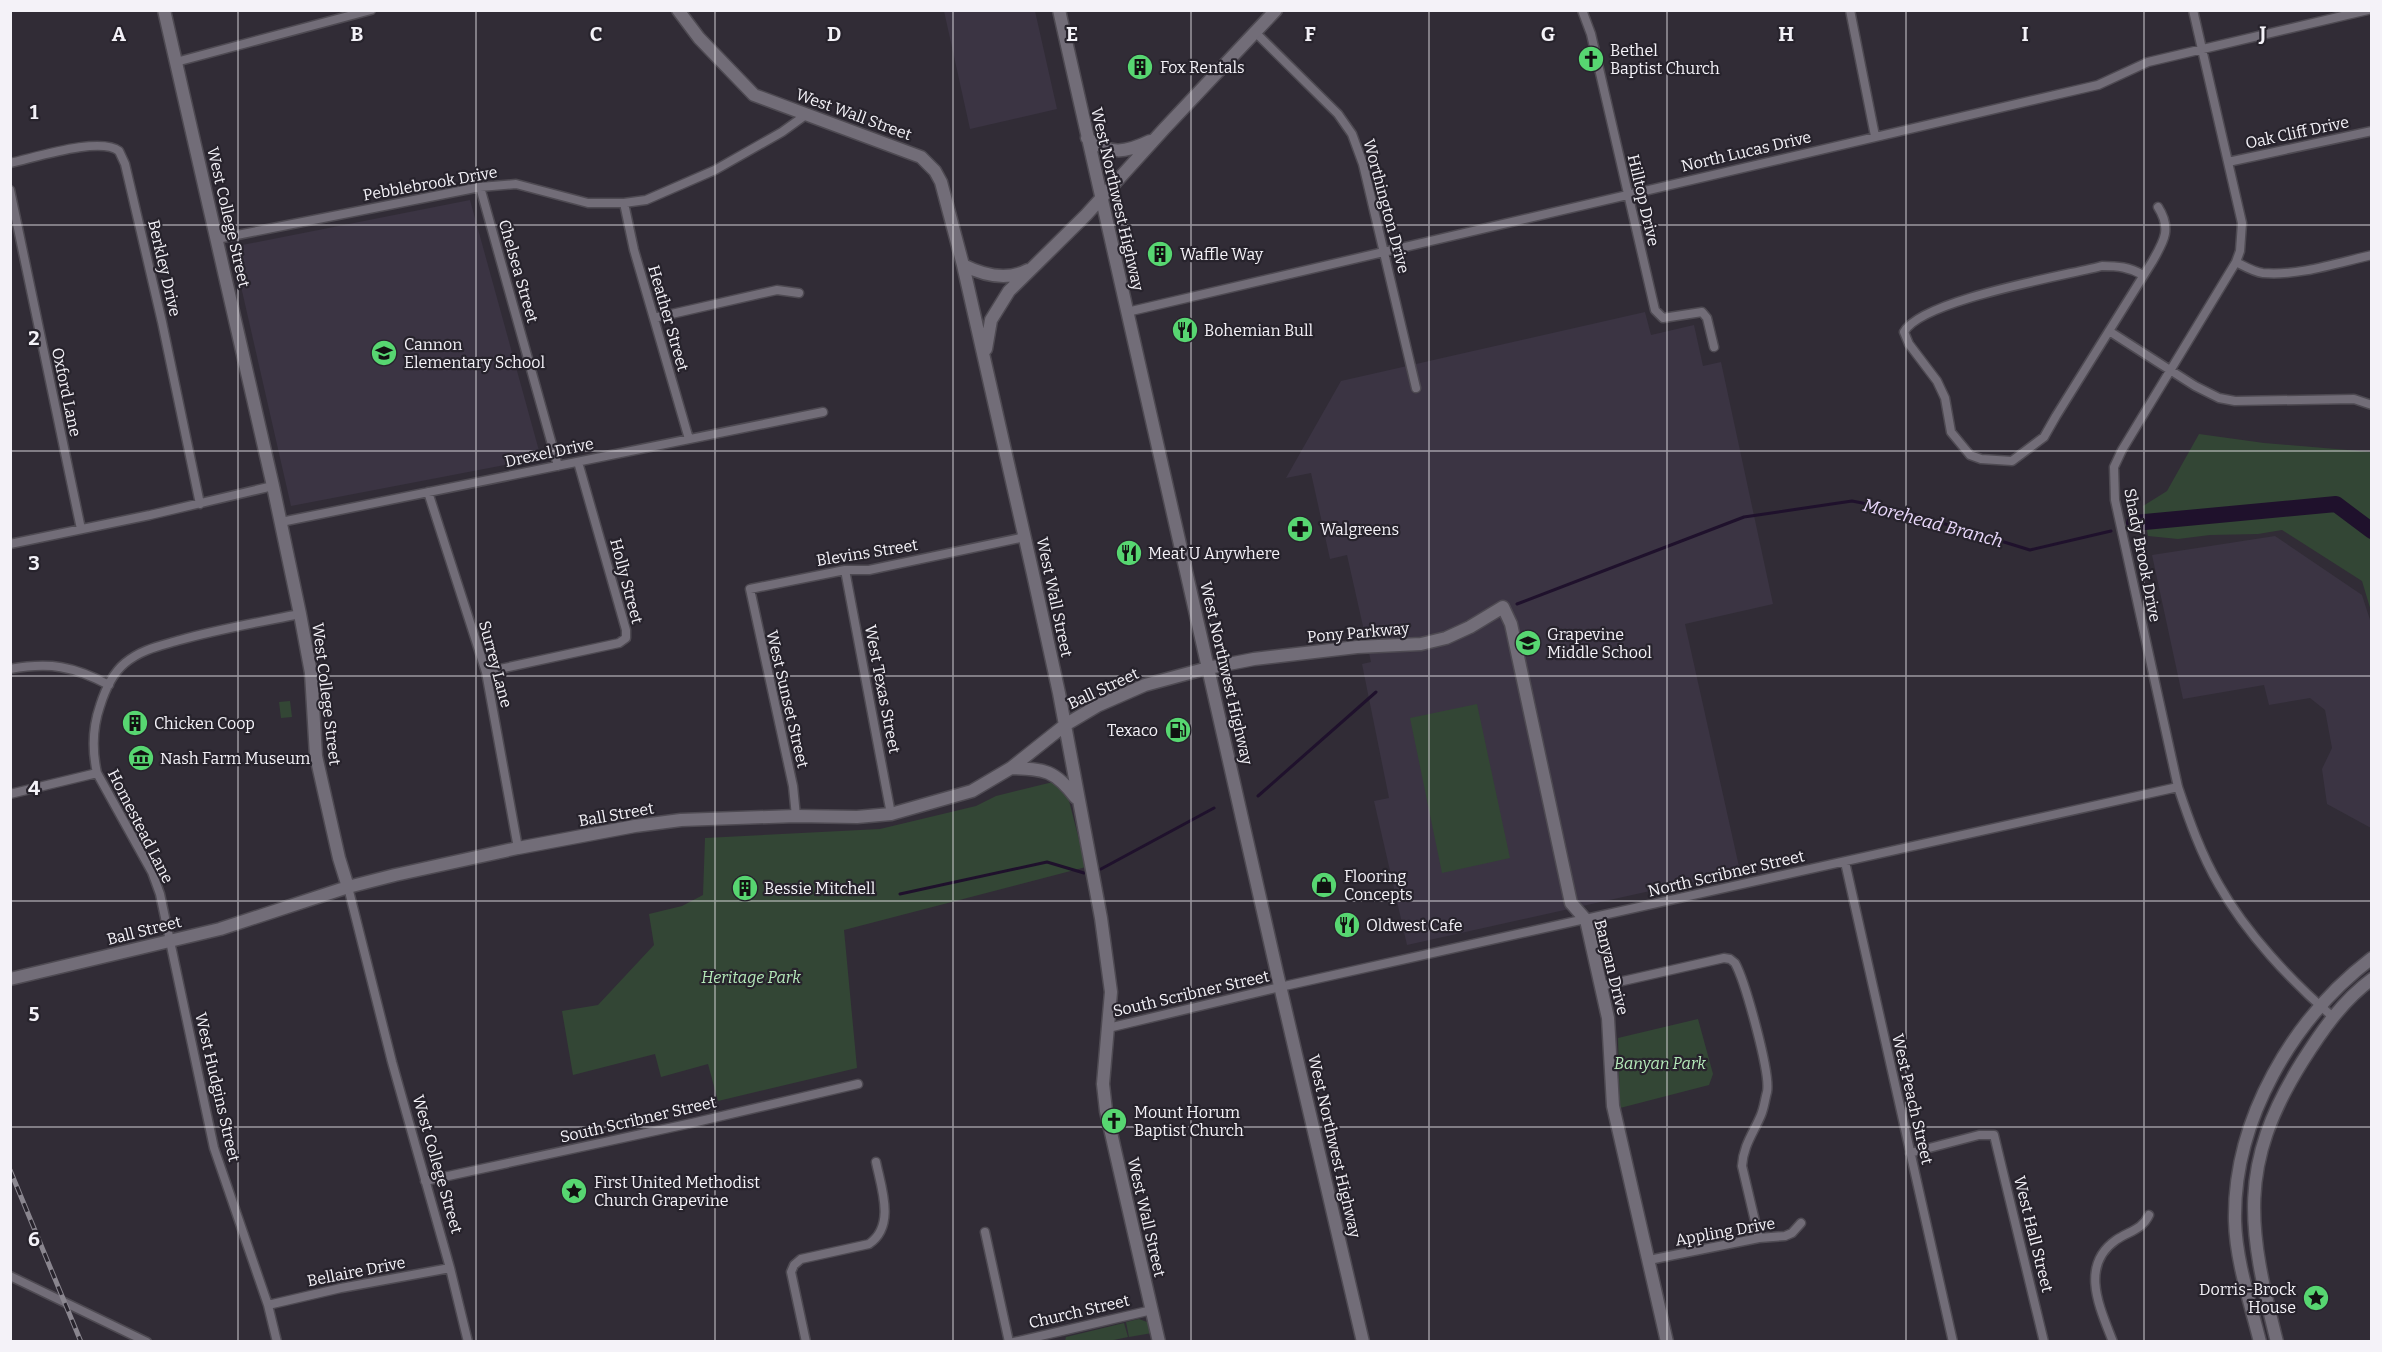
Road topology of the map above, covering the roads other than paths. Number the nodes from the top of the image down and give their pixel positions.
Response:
1 (164, 10) edge
2 (371, 10) edge
3 (678, 10) edge
4 (1059, 10) edge
5 (1582, 10) edge
6 (1850, 10) edge
7 (2193, 10) edge
8 (2368, 10) edge
9 (1271, 12) edge
10 (1255, 32) junction
11 (2201, 48) junction
12 (176, 62) junction
13 (807, 114) junction
14 (2372, 131) edge
15 (1875, 136) junction
16 (1087, 138) junction
17 (1154, 140) junction
18 (2228, 162) junction
19 (10, 163) edge
20 (480, 187) junction
21 (10, 190) edge
22 (1626, 194) junction
23 (1097, 202) junction
24 (624, 204) junction
25 (2158, 207) dead end
26 (217, 239) junction
27 (1385, 252) junction
28 (2372, 255) edge
29 (2236, 262) junction
30 (963, 265) junction
31 (1032, 268) junction
32 (2143, 275) junction
33 (800, 292) dead end
34 (1127, 312) junction
35 (654, 318) junction
36 (2109, 331) junction
37 (1714, 347) dead end
38 (985, 360) junction
39 (2171, 370) junction
40 (1416, 388) dead end
41 (2372, 405) edge
42 (823, 412) dead end
43 (689, 439) junction
44 (578, 462) junction
45 (558, 466) junction
46 (273, 486) junction
47 (428, 492) junction
48 (200, 504) junction
49 (281, 522) junction
50 (81, 529) junction
51 (1025, 537) junction
52 (10, 544) edge
53 (845, 570) junction
54 (750, 589) joint
55 (1503, 607) joint
56 (300, 614) junction
57 (1208, 668) junction
58 (10, 669) edge
59 (486, 672) junction
60 (109, 685) junction
61 (1065, 725) junction
62 (1011, 768) junction
63 (97, 773) junction
64 (2178, 787) junction
65 (10, 794) edge
66 (1078, 800) junction
67 (891, 814) junction
68 (796, 816) junction
69 (518, 848) junction
70 (1845, 862) junction
71 (348, 887) junction
72 (1586, 920) junction
73 (171, 941) junction
74 (2372, 958) edge
75 (10, 979) edge
76 (2372, 979) edge
77 (1601, 986) junction
78 (1280, 987) junction
79 (2320, 1006) junction
80 (2333, 1017) junction
81 (1108, 1028) junction
82 (858, 1084) dead end
83 (1910, 1153) junction
84 (876, 1162) dead end
85 (425, 1181) junction
86 (2149, 1215) dead end
87 (1801, 1223) dead end
88 (985, 1232) dead end
89 (1759, 1238) junction
90 (1649, 1260) junction
91 (450, 1268) junction
92 (10, 1276) edge
93 (268, 1305) junction
94 (1152, 1310) junction
95 (1038, 1339) edge
96 (147, 1341) edge
97 (277, 1341) edge
98 (468, 1341) edge
99 (806, 1341) edge
100 (1009, 1341) edge
101 (1014, 1341) edge
102 (1159, 1341) edge
103 (1363, 1341) edge
104 (1667, 1341) edge
105 (1953, 1341) edge
106 (2044, 1341) edge
107 (2113, 1341) edge
108 (2260, 1341) edge
109 (2277, 1341) edge

1 - 12 street, West College Street
2 - 12 street
3 - 13 street, West Wall Street
4 - 16 street, West Northwest Highway
5 - 22 street, Hilltop Drive
6 - 15 street
7 - 11 street, Shady Brook Drive
8 - 11 street, North Lucas Drive
9 - 10 street
10 - 17 street
10 - 27 street, Worthington Drive
11 - 15 street, North Lucas Drive
11 - 18 street, Shady Brook Drive
12 - 26 street, West College Street
13 - 24 street, Pebblebrook Drive
13 - 30 street, West Wall Street
14 - 18 street, Oak Cliff Drive
15 - 22 street, North Lucas Drive
16 - 17 street
16 - 23 street, West Northwest Highway
17 - 23 street
18 - 29 street, Shady Brook Drive
19 - 48 street, Berkley Drive
20 - 24 street, Pebblebrook Drive
20 - 26 street, Pebblebrook Drive
20 - 45 street, Chelsea Street
21 - 50 street, Oxford Lane
22 - 27 street, North Lucas Drive
22 - 37 street, Hilltop Drive
23 - 31 street
23 - 34 street, West Northwest Highway
24 - 35 street, Heather Street
25 - 32 street
26 - 46 street, West College Street
27 - 34 street, North Lucas Drive
27 - 40 street, Worthington Drive
28 - 29 street
29 - 39 street, Shady Brook Drive
30 - 31 street
30 - 38 street, West Wall Street
31 - 38 street
32 - 36 street
32 - 36 street
33 - 35 street
34 - 57 street, West Northwest Highway
35 - 43 street, Heather Street
36 - 39 street
38 - 51 street, West Wall Street
39 - 41 street
39 - 64 street, Shady Brook Drive
42 - 43 street, Drexel Drive
43 - 44 street, Drexel Drive
44 - 45 street, Drexel Drive
44 - 59 street, Holly Street
45 - 47 street, Drexel Drive
46 - 48 street
46 - 49 street, West College Street
47 - 49 street, Drexel Drive
47 - 59 street, Surrey Lane
48 - 50 street
49 - 56 street, West College Street
50 - 52 street
51 - 53 street, Blevins Street
51 - 61 street, West Wall Street
53 - 54 street, Blevins Street
53 - 67 street, West Texas Street
54 - 68 street, West Sunset Street
55 - 57 street, Pony Parkway
55 - 72 street, Banyan Drive
56 - 60 street, Homestead Lane
56 - 71 street, West College Street
57 - 61 street, Ball Street
57 - 78 street, West Northwest Highway
58 - 60 street
59 - 69 street, Surrey Lane
60 - 63 street, Homestead Lane
61 - 62 street, Ball Street
61 - 66 street, West Wall Street
62 - 66 street
62 - 67 street, Ball Street
63 - 65 street
63 - 73 street, Homestead Lane
64 - 70 street, North Scribner Street
64 - 79 street, Shady Brook Drive
66 - 81 street, West Wall Street
67 - 68 street, Ball Street
68 - 69 street, Ball Street
69 - 71 street, Ball Street
70 - 72 street, North Scribner Street
70 - 83 street, West Peach Street
71 - 73 street, Ball Street
71 - 85 street, West College Street
72 - 77 street, Banyan Drive
72 - 78 street, North Scribner Street
73 - 75 street, Ball Street
73 - 93 street, West Hudgins Street
74 - 79 street
76 - 80 street
77 - 89 street
77 - 90 street, Banyan Drive
78 - 81 street, South Scribner Street
78 - 103 street, West Northwest Highway
79 - 80 street, Shady Brook Drive
79 - 108 street
80 - 109 street
81 - 94 street, West Wall Street
82 - 85 street, South Scribner Street
83 - 105 street, West Peach Street
83 - 106 street, West Hall Street
84 - 99 street
85 - 91 street, West College Street
86 - 107 street
87 - 89 street, Appling Drive
88 - 100 street
89 - 90 street, Appling Drive
90 - 104 street, Banyan Drive
91 - 93 street, Bellaire Drive
91 - 98 street, West College Street
92 - 96 street
93 - 97 street, West Hudgins Street
94 - 95 street, Church Street
94 - 102 street, West Wall Street
95 - 101 street, Church Street

